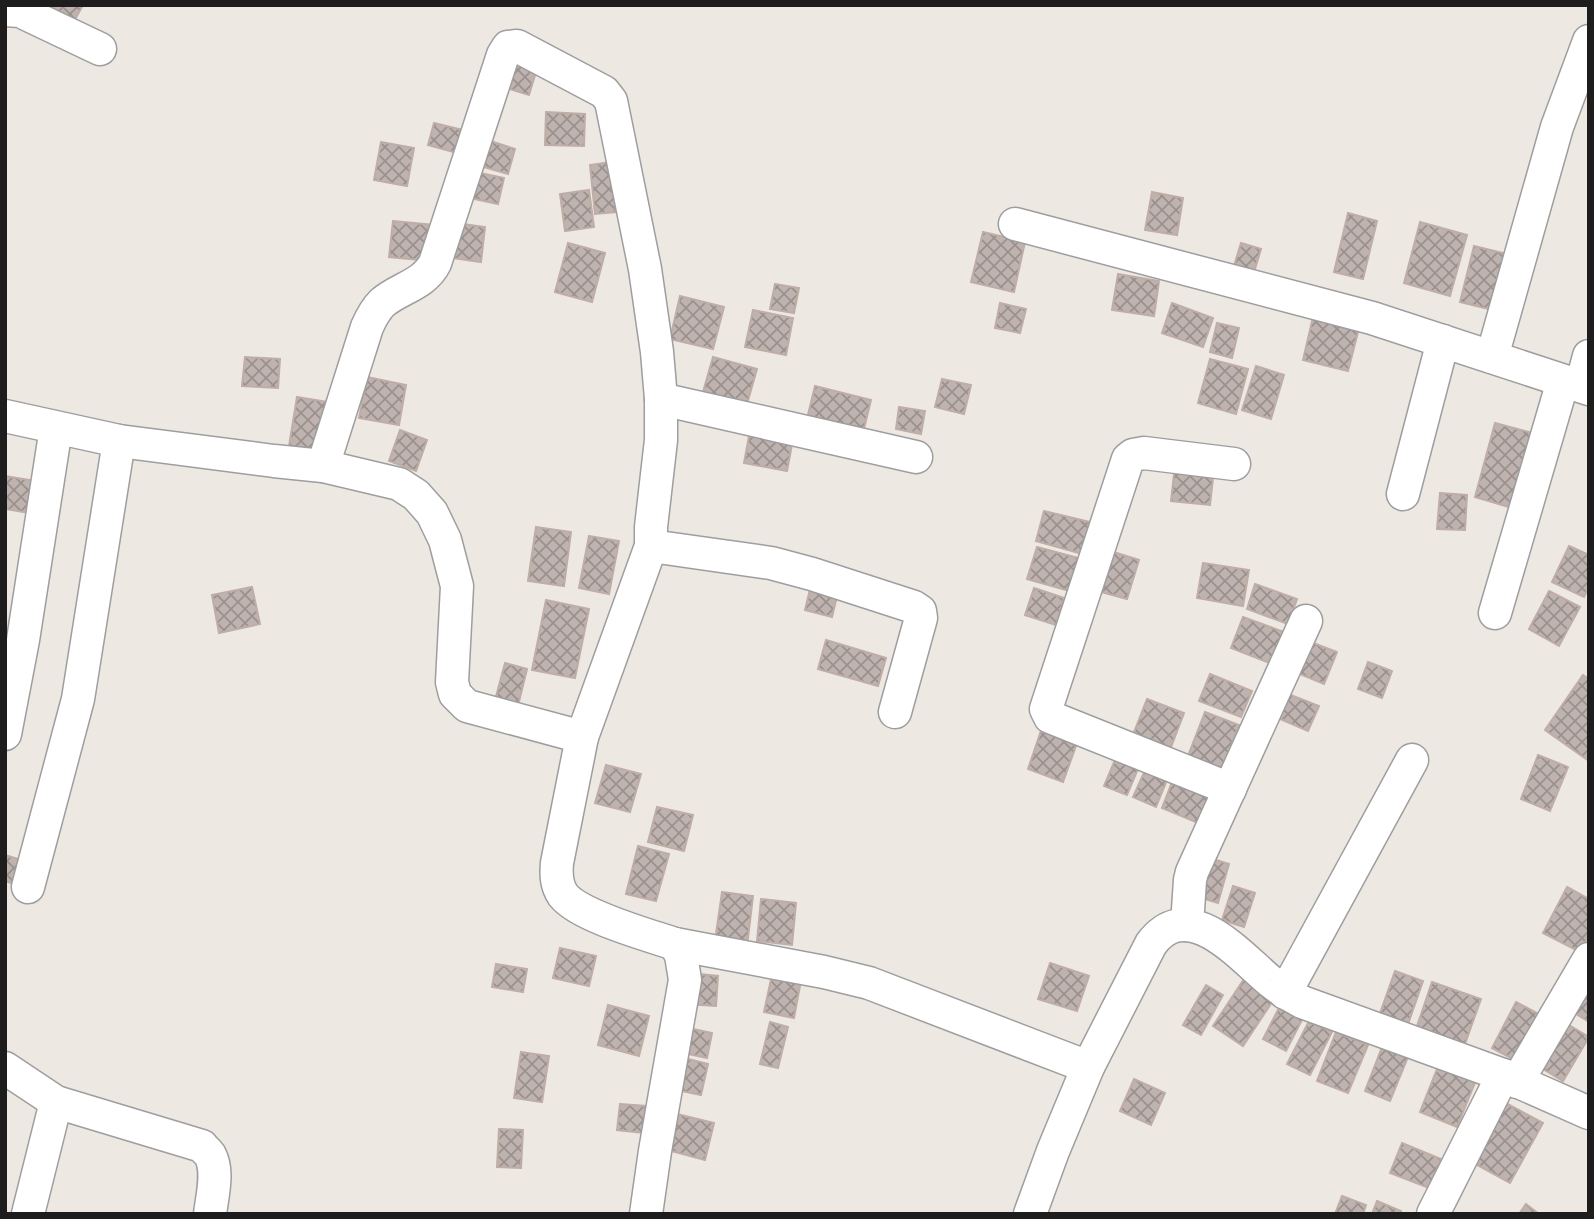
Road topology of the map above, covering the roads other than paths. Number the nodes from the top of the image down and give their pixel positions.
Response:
1 (5, 10) edge
2 (1589, 41) edge
3 (100, 49) dead end
4 (1015, 224) dead end
5 (1443, 341) junction
6 (1589, 356) edge
7 (1492, 357) junction
8 (1578, 386) edge
9 (661, 399) junction
10 (5, 416) edge
11 (56, 428) junction
12 (118, 441) junction
13 (916, 457) dead end
14 (1234, 464) dead end
15 (323, 466) junction
16 (1404, 494) dead end
17 (651, 545) junction
18 (1495, 613) dead end
19 (1307, 621) dead end
20 (895, 712) dead end
21 (5, 734) edge
22 (582, 737) junction
23 (1412, 760) dead end
24 (1230, 789) junction
25 (28, 887) dead end
26 (1187, 925) junction
27 (675, 944) junction
28 (1589, 959) edge
29 (1285, 993) junction
30 (1088, 1067) junction
31 (5, 1068) edge
32 (1510, 1079) junction
33 (56, 1102) junction
34 (1589, 1113) edge
35 (28, 1214) edge
36 (210, 1214) edge
37 (646, 1214) edge
38 (1030, 1214) edge
39 (1433, 1214) edge

1 - 3 street
2 - 7 street
4 - 5 street
5 - 7 street
5 - 16 street
6 - 8 street
7 - 8 street
8 - 18 street
9 - 13 street
9 - 15 street
9 - 17 street
10 - 11 street
11 - 12 street
11 - 21 street
12 - 15 street
12 - 25 street
14 - 24 street
15 - 22 street
17 - 20 street
17 - 22 street
19 - 24 street
22 - 27 street
23 - 29 street
24 - 26 street
26 - 29 street
26 - 30 street
27 - 30 street
27 - 37 street
28 - 32 street
29 - 32 street
30 - 38 street
31 - 33 street
32 - 34 street
32 - 39 street
33 - 35 street
33 - 36 street

